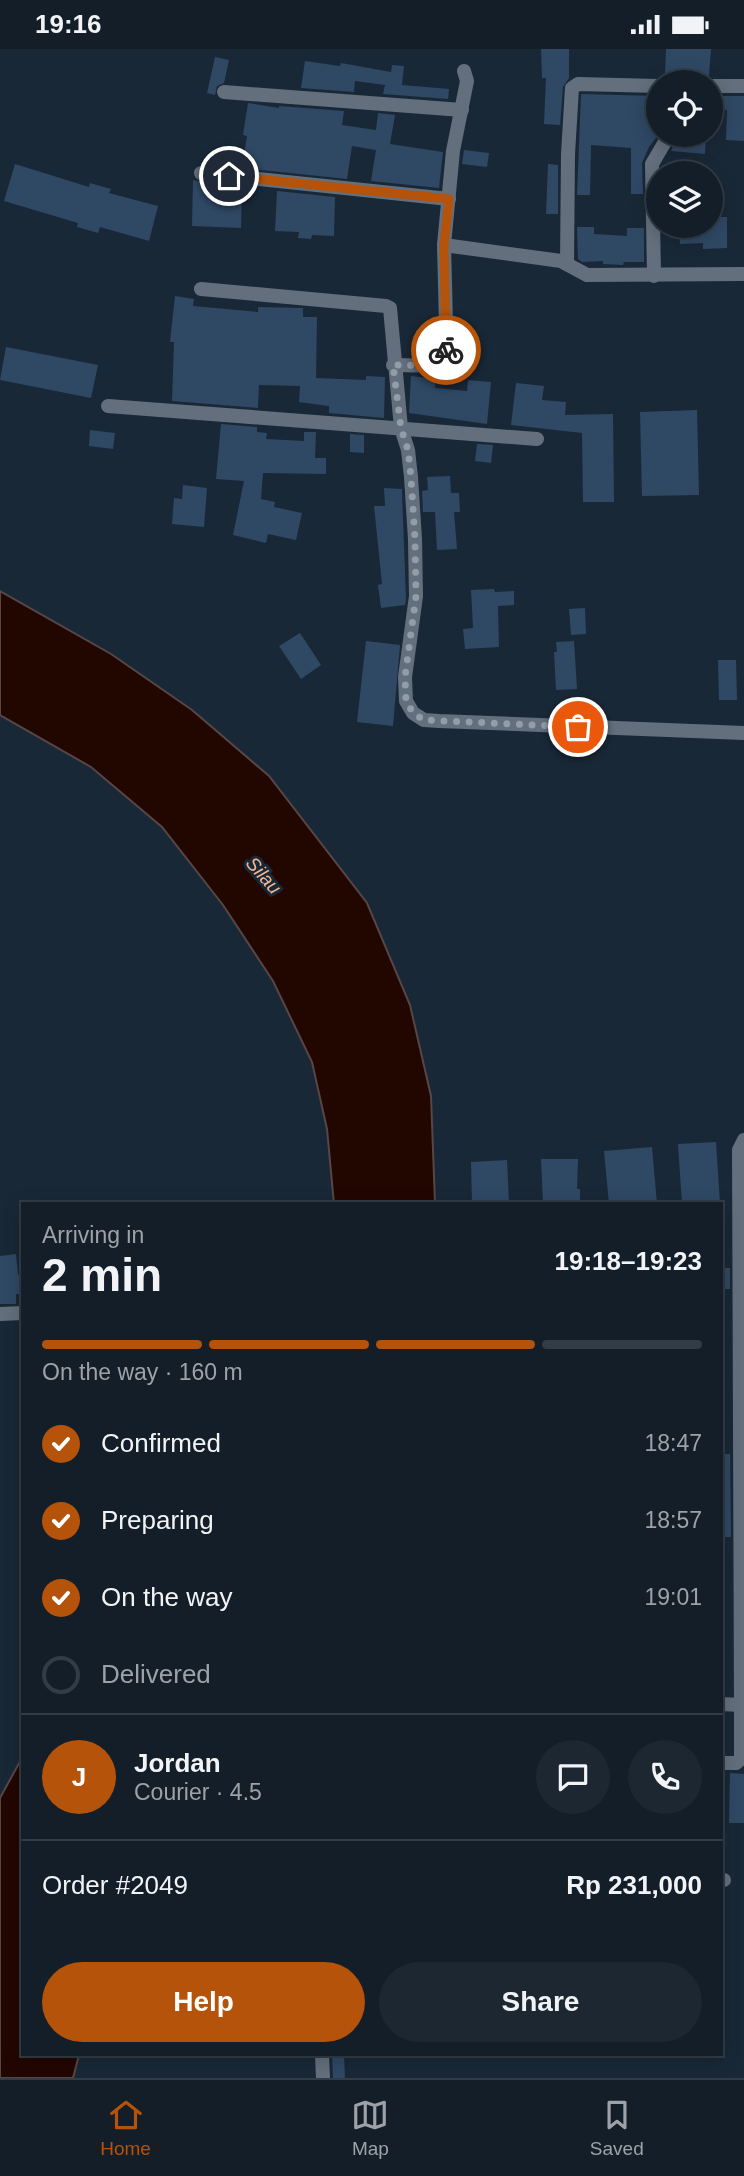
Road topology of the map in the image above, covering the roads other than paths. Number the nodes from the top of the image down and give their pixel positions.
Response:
1 (464, 71) dead end
2 (646, 86) edge
3 (723, 86) edge
4 (744, 86) edge
5 (224, 92) dead end
6 (462, 110) junction
7 (662, 147) edge
8 (201, 173) dead end
9 (449, 199) junction
10 (444, 245) junction
11 (567, 264) junction
12 (744, 274) edge
13 (653, 275) junction
14 (201, 289) dead end
15 (393, 365) junction
16 (108, 406) dead end
17 (401, 428) junction
18 (537, 439) dead end
19 (744, 733) edge
20 (744, 1140) edge
21 (21, 1313) edge
22 (0, 1314) edge
23 (723, 1704) edge
24 (741, 1705) junction
25 (723, 1763) edge
26 (322, 2056) edge
27 (323, 2078) edge

1 - 6 street
2 - 11 street
3 - 4 street
5 - 6 street
6 - 9 street
7 - 13 street
8 - 9 street
9 - 10 street
10 - 11 street
10 - 15 street
11 - 13 street
12 - 13 street
14 - 15 street
15 - 17 street
16 - 17 street
17 - 18 street
17 - 19 street
20 - 24 street
21 - 22 street
23 - 24 street
24 - 25 street
26 - 27 street

